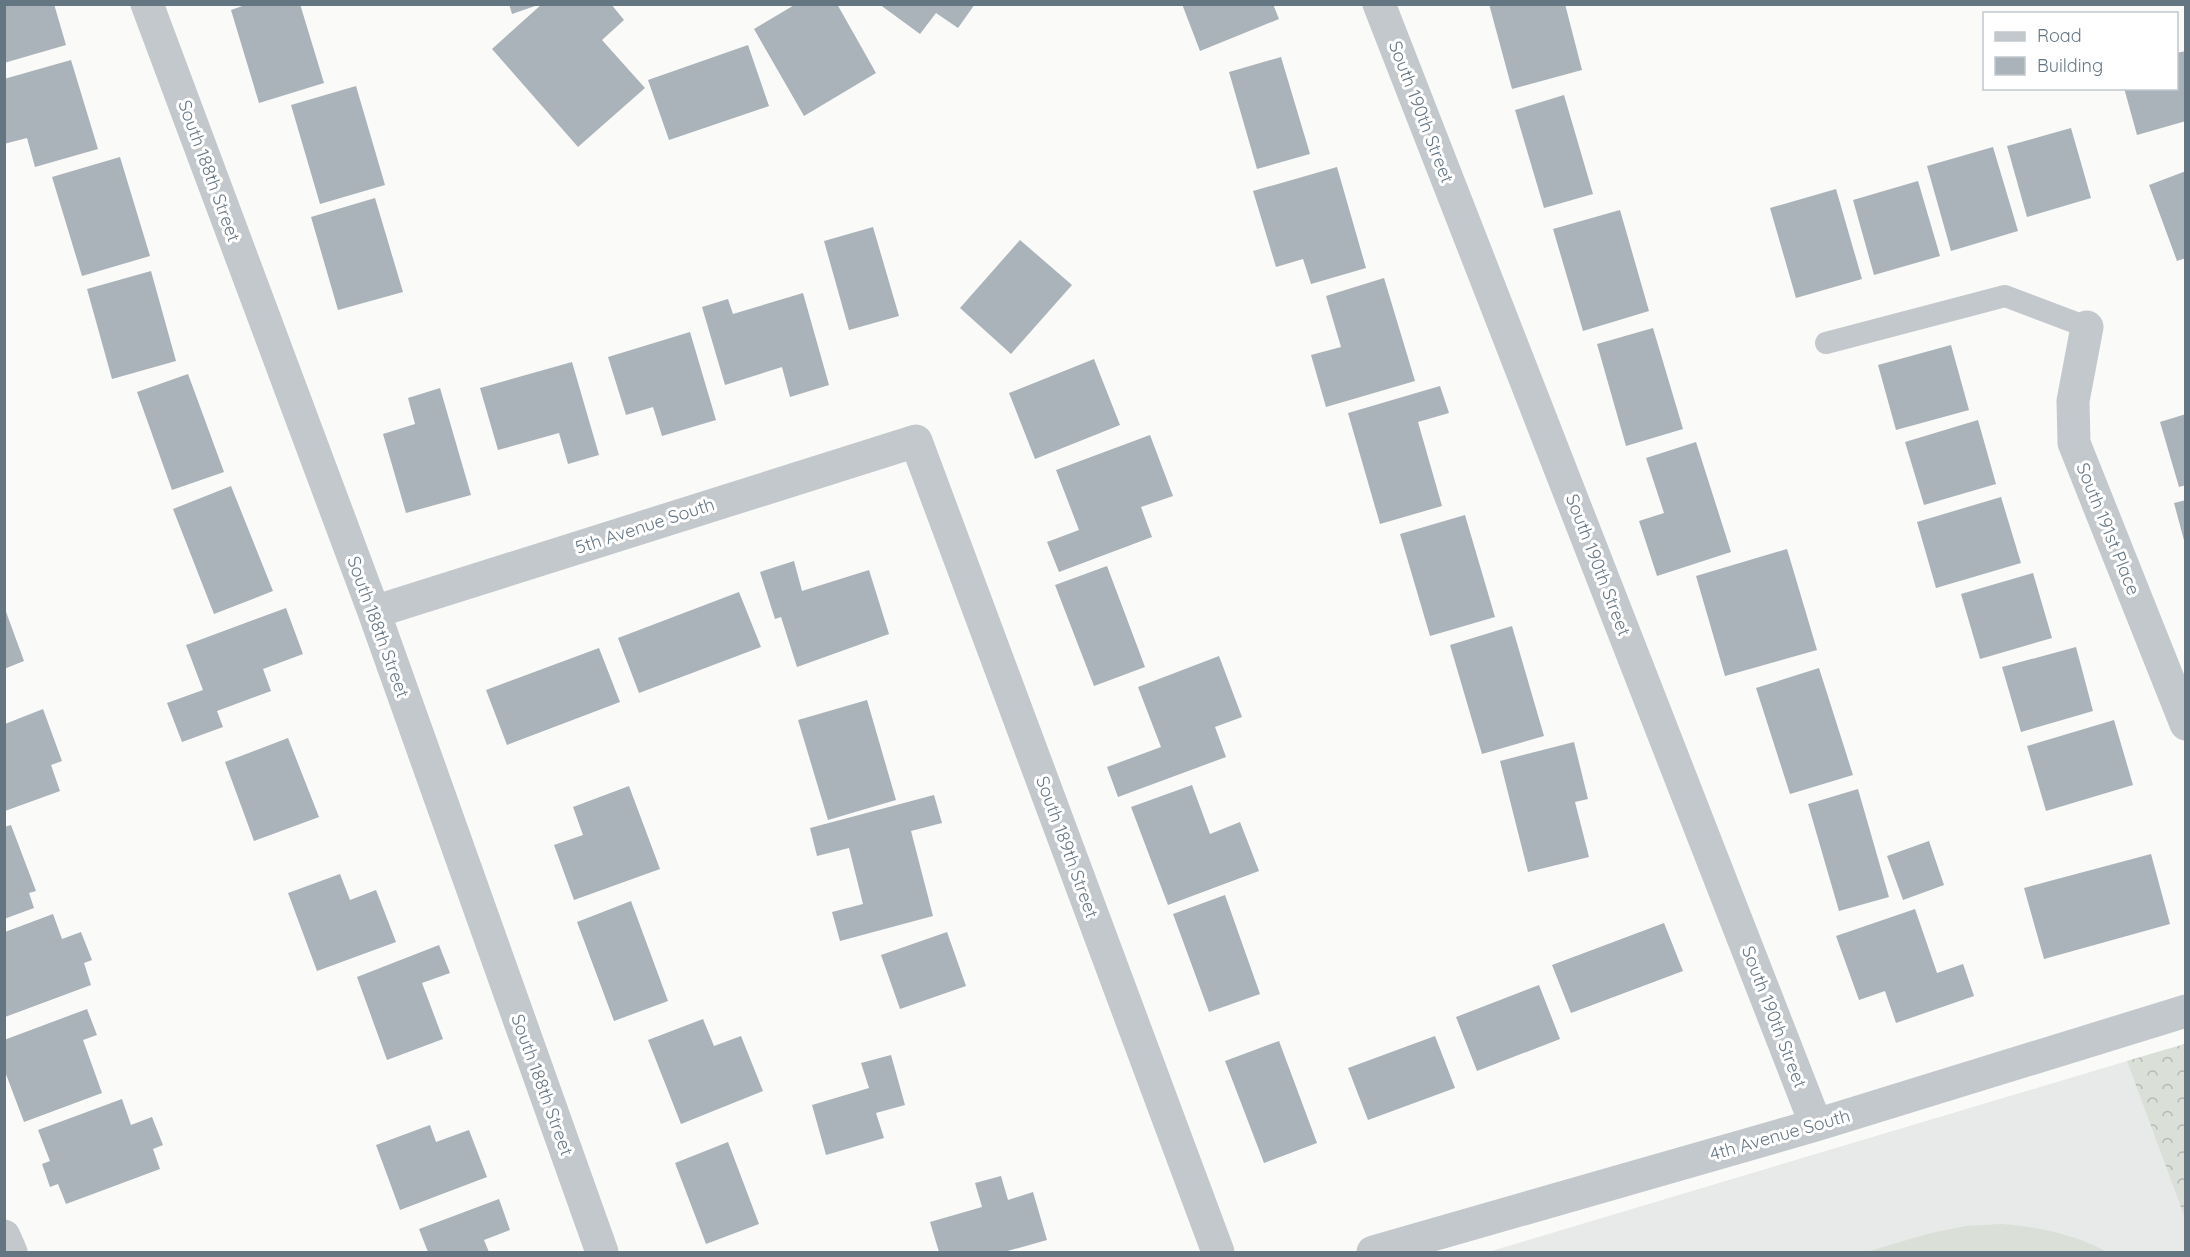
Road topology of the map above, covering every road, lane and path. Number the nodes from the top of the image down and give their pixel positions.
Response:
1 (147, 4) edge
2 (1379, 4) edge
3 (2087, 327) joint
4 (1826, 343) dead end
5 (916, 441) joint
6 (374, 612) junction
7 (2186, 724) edge
8 (2186, 1011) edge
9 (1816, 1125) junction
10 (4, 1236) edge
11 (11, 1252) edge
12 (602, 1252) edge
13 (1218, 1252) edge
14 (1373, 1252) edge

1 - 6 street, South 188th Street
2 - 9 street, South 190th Street
3 - 4 lane
3 - 7 street, South 191st Place
5 - 6 street, 5th Avenue South
5 - 13 street, South 189th Street
6 - 12 street, South 188th Street
8 - 9 street, 4th Avenue South
9 - 14 street, 4th Avenue South
10 - 11 street

